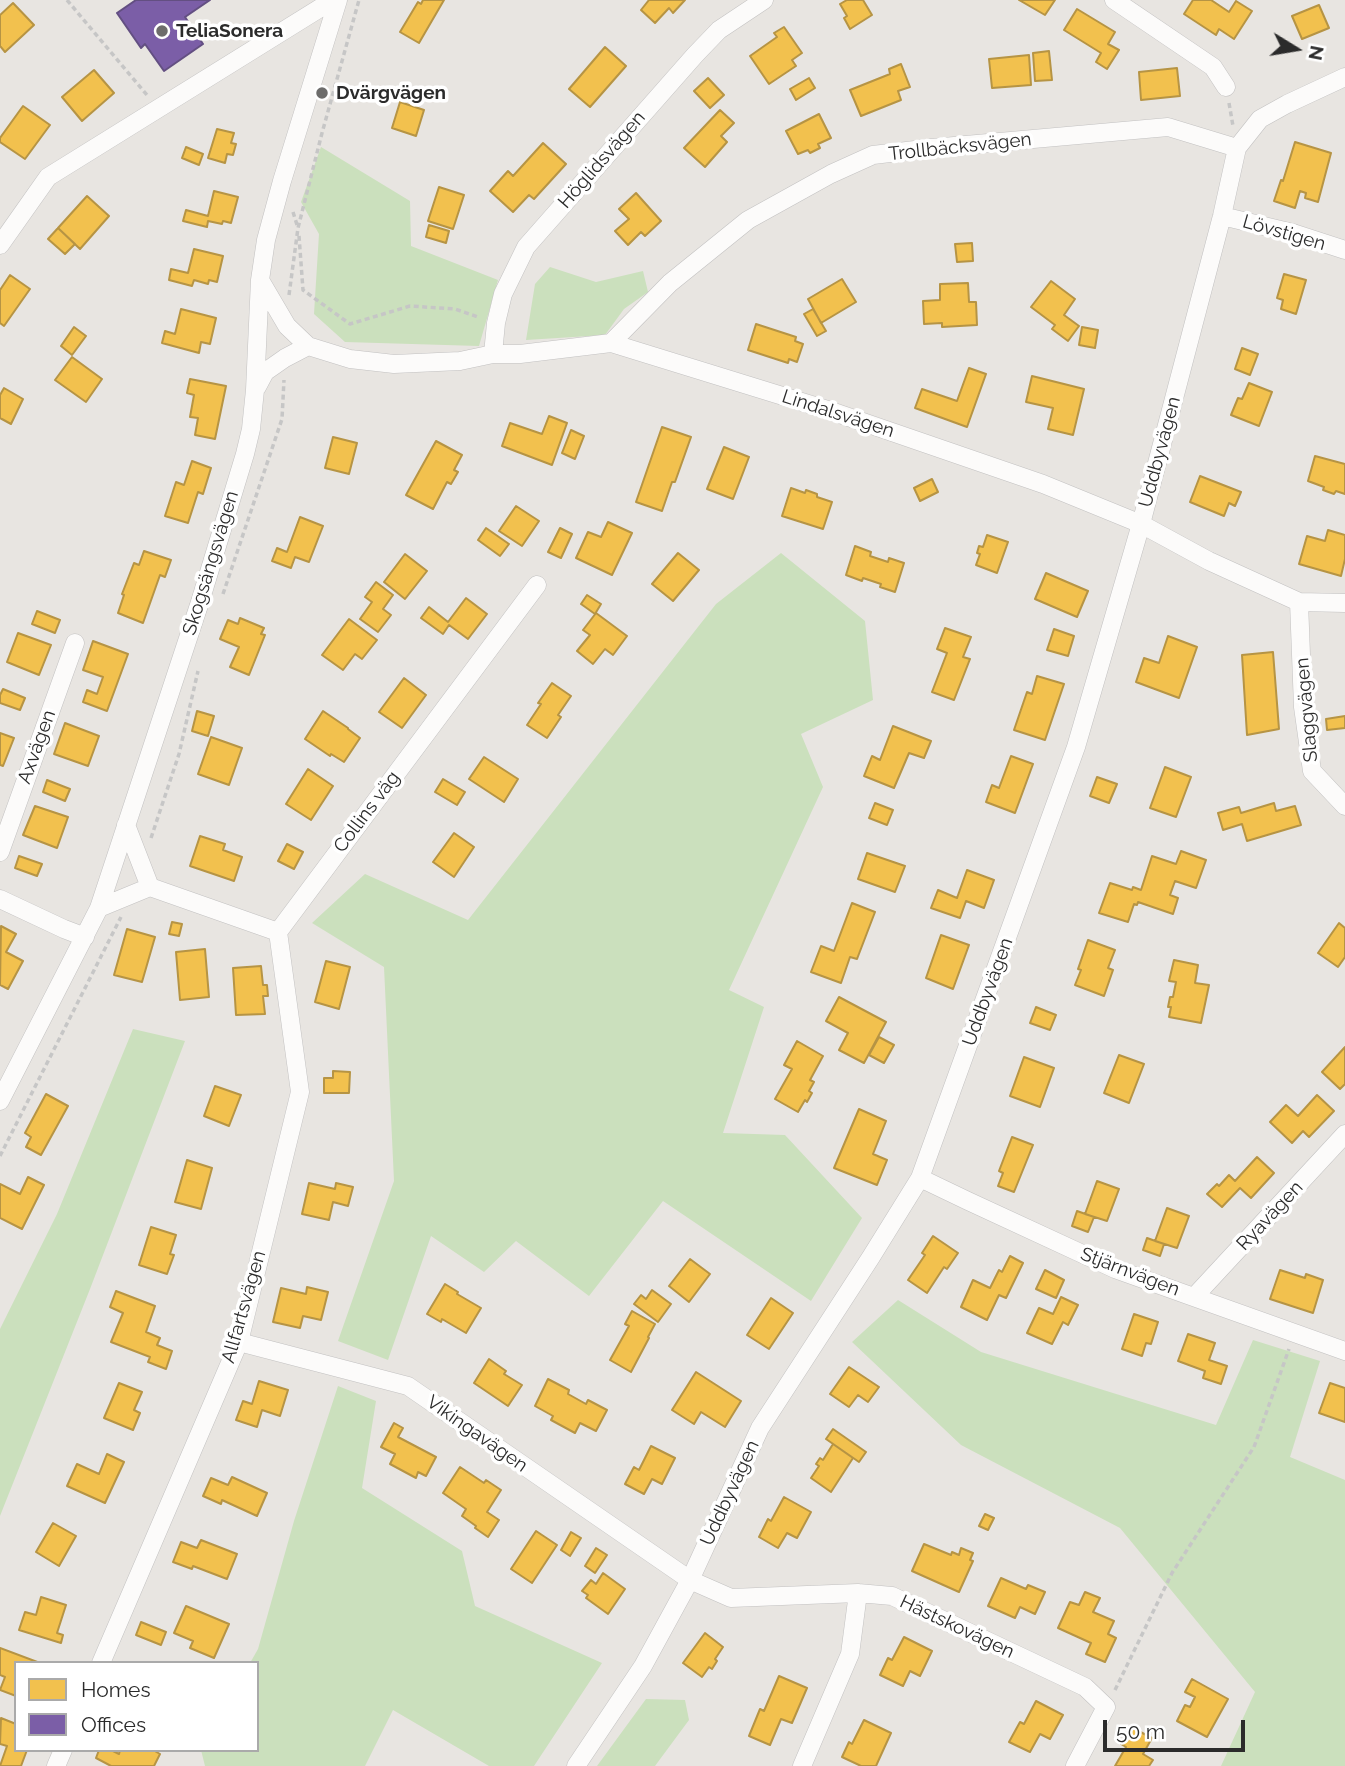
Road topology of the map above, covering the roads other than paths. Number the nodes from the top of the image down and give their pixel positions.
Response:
1 (335, 0) edge
2 (764, 0) edge
3 (1114, 0) edge
4 (1345, 77) edge
5 (1226, 87) road end
6 (1237, 148) junction
7 (1222, 216) junction
8 (0, 245) edge
9 (1345, 250) edge
10 (260, 279) junction
11 (611, 343) junction
12 (308, 346) junction
13 (493, 354) junction
14 (255, 390) junction
15 (1141, 524) junction
16 (537, 585) dead end
17 (1299, 602) junction
18 (1345, 603) edge
19 (75, 643) dead end
20 (1345, 806) edge
21 (125, 825) junction
22 (0, 852) edge
23 (150, 887) junction
24 (0, 899) edge
25 (99, 908) junction
26 (278, 932) junction
27 (85, 937) junction
28 (0, 1101) edge
29 (1345, 1134) edge
30 (920, 1178) junction
31 (1194, 1297) junction
32 (239, 1342) junction
33 (1345, 1351) edge
34 (690, 1580) junction
35 (858, 1593) junction
36 (102, 1661) edge
37 (576, 1766) edge
38 (802, 1766) edge
39 (1075, 1766) edge

1 - 8 street
1 - 10 street, Skogsängsvägen
2 - 13 street, Höglidsvägen
3 - 5 street
4 - 6 street
6 - 7 street, Uddbyvägen
6 - 11 street, Trollbäcksvägen
7 - 9 street, Lövstigen
7 - 15 street, Uddbyvägen
10 - 12 street, Lindalsvägen
10 - 14 street, Skogsängsvägen
11 - 13 street, Lindalsvägen
11 - 15 street, Lindalsvägen
12 - 13 street, Lindalsvägen
12 - 14 street
14 - 21 street, Skogsängsvägen
15 - 17 street, Lindalsvägen
15 - 30 street, Uddbyvägen
16 - 26 street, Collins väg
17 - 18 street, Lindalsvägen
17 - 20 street, Slaggvägen
19 - 22 street, Axvägen
21 - 23 street
21 - 25 street, Skogsängsvägen
23 - 25 street
23 - 26 street
24 - 27 street
25 - 27 street, Skogsängsvägen
26 - 32 street, Allfartsvägen
27 - 28 street, Skogsängsvägen
29 - 31 street, Ryavägen
30 - 31 street, Stjärnvägen
30 - 34 street, Uddbyvägen
31 - 33 street, Stjärnvägen
32 - 34 street, Vikingavägen
32 - 36 street, Allfartsvägen
34 - 35 street, Hästskovägen
34 - 37 street, Uddbyvägen
35 - 38 street
35 - 39 street, Hästskovägen

